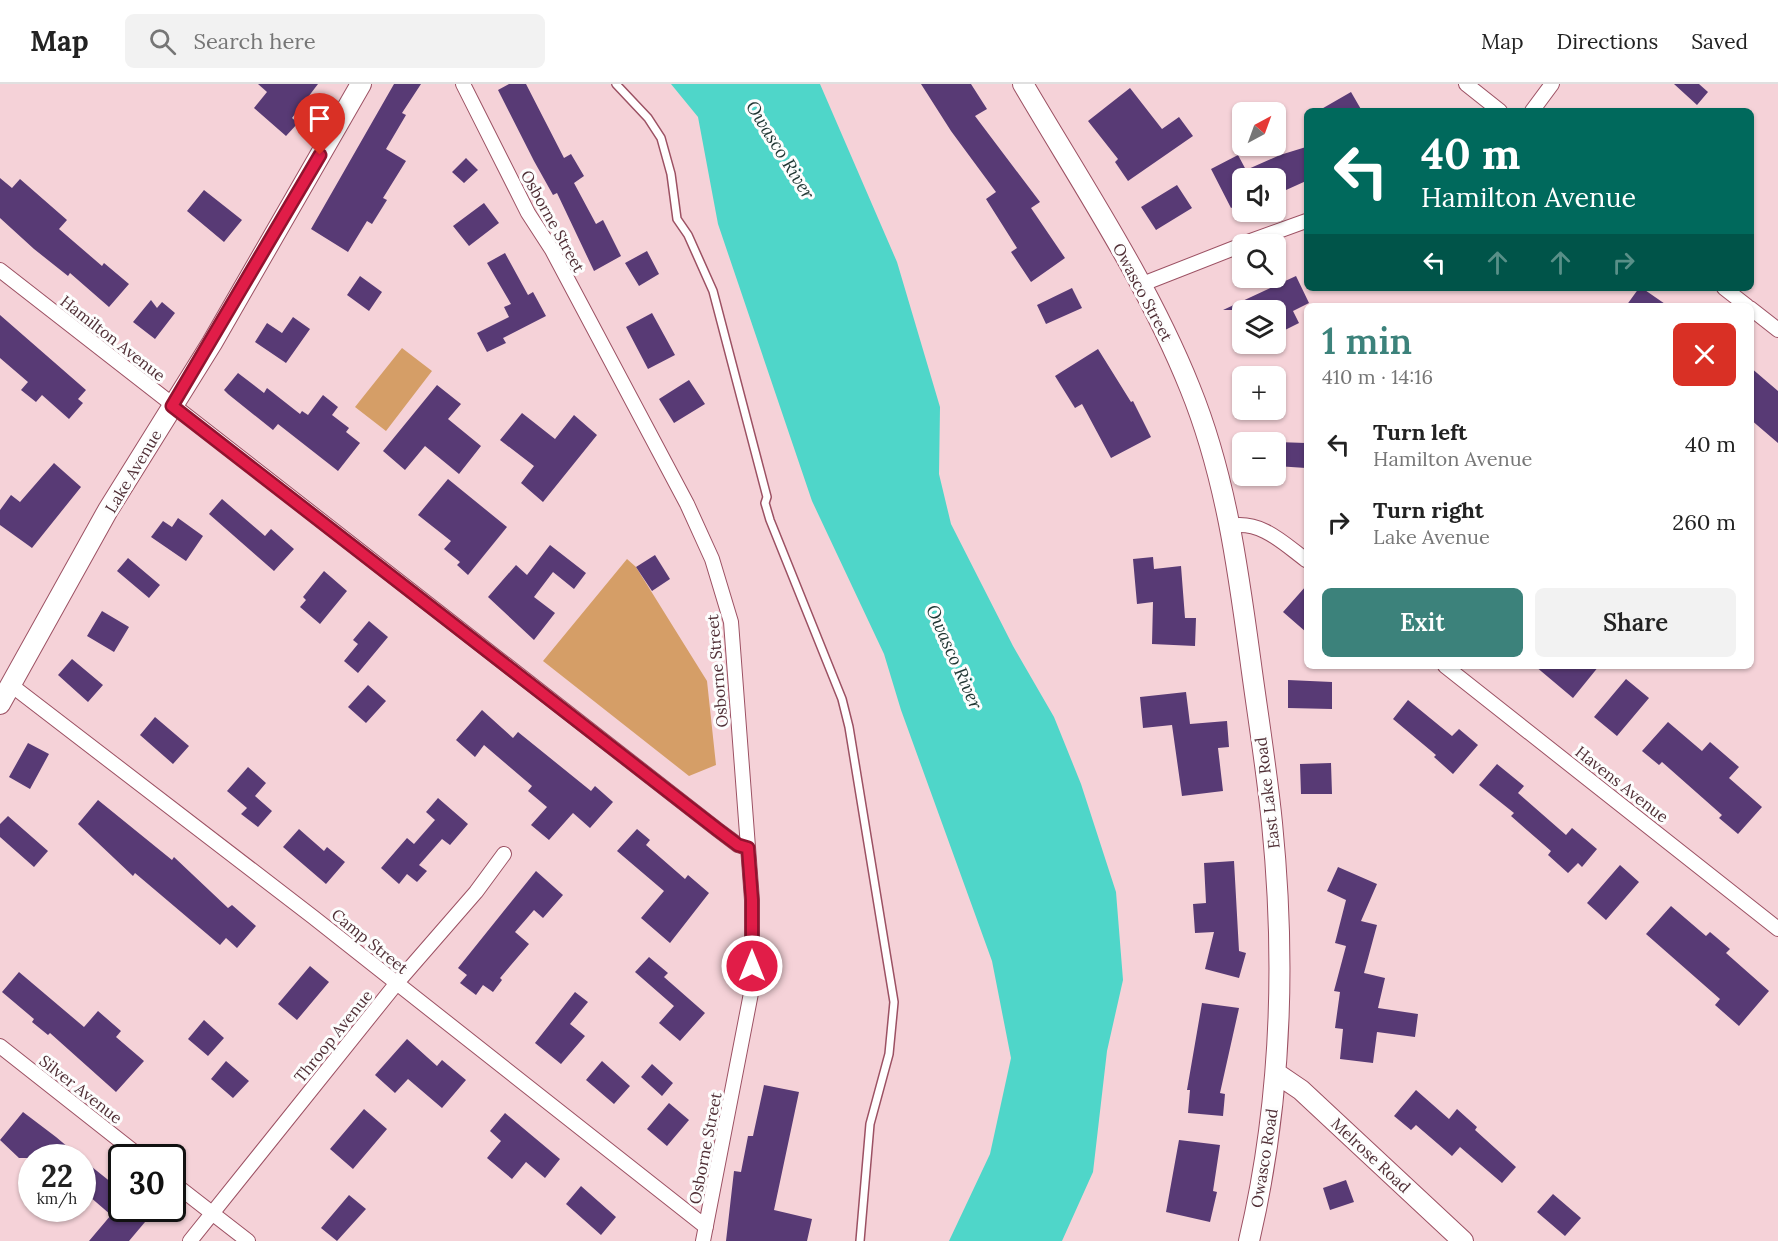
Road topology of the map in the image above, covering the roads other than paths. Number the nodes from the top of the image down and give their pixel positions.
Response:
1 (361, 84) edge
2 (463, 84) edge
3 (616, 84) edge
4 (1023, 84) edge
5 (1466, 84) edge
6 (1552, 84) edge
7 (1496, 108) edge
8 (1534, 108) edge
9 (1304, 222) edge
10 (1270, 234) edge
11 (1232, 248) edge
12 (0, 270) edge
13 (1140, 285) junction
14 (1728, 291) edge
15 (1744, 303) edge
16 (1754, 311) edge
17 (1778, 330) edge
18 (172, 406) junction
19 (1229, 520) junction
20 (1304, 559) edge
21 (1449, 669) edge
22 (11, 685) junction
23 (0, 704) edge
24 (748, 848) junction
25 (504, 854) dead end
26 (1778, 929) edge
27 (396, 984) junction
28 (0, 1046) edge
29 (1276, 1073) junction
30 (124, 1144) edge
31 (186, 1192) edge
32 (212, 1212) junction
33 (704, 1234) edge
34 (190, 1241) edge
35 (248, 1241) edge
36 (860, 1241) edge
37 (1249, 1241) edge
38 (1462, 1241) edge

1 - 18 main road, Lake Avenue
2 - 24 street, Osborne Street
3 - 36 lane
4 - 13 main road, Owasco Street
5 - 7 street
6 - 8 street
9 - 10 street
11 - 13 street
12 - 18 street, Hamilton Avenue
13 - 19 main road, Owasco Street
14 - 15 street
16 - 17 street
18 - 22 main road, Lake Avenue
18 - 24 street, Hamilton Avenue
19 - 20 street
19 - 29 main road, East Lake Road
21 - 26 street, Havens Avenue
22 - 23 main road, Lake Avenue
22 - 27 street, Camp Street
24 - 33 street, Osborne Street
25 - 27 street, Throop Avenue
27 - 32 street, Throop Avenue
27 - 33 street, Camp Street
28 - 30 street, Silver Avenue
29 - 37 main road, Owasco Road
29 - 38 main road, Melrose Road
31 - 32 street
32 - 34 street, Throop Avenue
32 - 35 street

